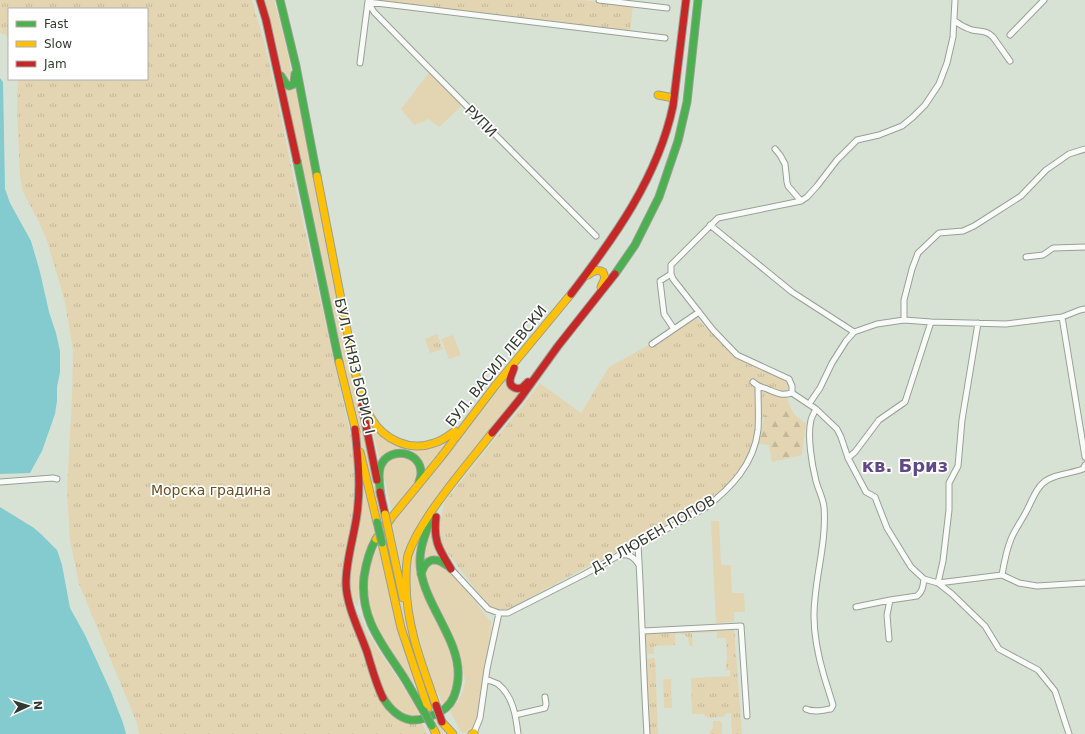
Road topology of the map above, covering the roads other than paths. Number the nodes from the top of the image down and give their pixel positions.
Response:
1 (260, 0) edge
2 (281, 0) edge
3 (600, 0) edge
4 (686, 0) edge
5 (698, 0) edge
6 (955, 0) edge
7 (1044, 0) edge
8 (368, 1) edge
9 (667, 8) dead end
10 (954, 21) junction
11 (1010, 35) dead end
12 (665, 38) dead end
13 (1010, 61) dead end
14 (360, 63) dead end
15 (296, 66) junction
16 (277, 69) junction
17 (658, 95) dead end
18 (674, 98) junction
19 (775, 149) dead end
20 (1085, 149) edge
21 (801, 201) junction
22 (710, 225) junction
23 (596, 236) dead end
24 (1085, 247) edge
25 (1026, 257) dead end
26 (671, 274) junction
27 (579, 284) junction
28 (598, 294) junction
29 (1085, 309) edge
30 (698, 312) junction
31 (1062, 317) junction
32 (904, 320) junction
33 (931, 322) junction
34 (978, 323) junction
35 (674, 329) junction
36 (854, 332) junction
37 (652, 344) dead end
38 (522, 354) junction
39 (540, 370) junction
40 (355, 372) junction
41 (753, 382) dead end
42 (758, 386) junction
43 (792, 394) junction
44 (809, 404) junction
45 (816, 409) junction
46 (471, 417) junction
47 (355, 429) junction
48 (1085, 457) edge
49 (848, 458) junction
50 (1085, 465) edge
51 (57, 479) dead end
52 (0, 482) edge
53 (419, 484) junction
54 (446, 492) junction
55 (381, 496) junction
56 (439, 500) junction
57 (638, 545) junction
58 (619, 555) junction
59 (639, 565) junction
60 (451, 569) junction
61 (421, 575) junction
62 (1002, 575) junction
63 (924, 579) junction
64 (363, 581) junction
65 (938, 583) junction
66 (1085, 583) edge
67 (890, 600) junction
68 (856, 607) dead end
69 (499, 613) junction
70 (355, 620) junction
71 (643, 631) junction
72 (413, 637) junction
73 (888, 639) dead end
74 (486, 679) junction
75 (545, 697) dead end
76 (426, 709) junction
77 (806, 709) dead end
78 (515, 715) junction
79 (747, 716) dead end
80 (442, 722) junction
81 (437, 734) edge
82 (447, 734) edge
83 (453, 734) edge
84 (473, 734) edge
85 (518, 734) edge
86 (646, 734) edge
87 (1069, 734) edge

1 - 16 main road, БУЛ. КНЯЗ БОРИС I
2 - 15 main road, БУЛ. КНЯЗ БОРИС I
3 - 9 street
4 - 18 main road, БУЛ. ВАСИЛ ЛЕВСКИ
5 - 28 main road
6 - 10 street
7 - 11 street
8 - 12 street
8 - 14 street
8 - 23 street, РУПИ
10 - 13 street
10 - 21 street
15 - 16 main road
15 - 40 main road, БУЛ. КНЯЗ БОРИС I
16 - 47 main road, БУЛ. КНЯЗ БОРИС I
17 - 18 main road
18 - 27 main road, БУЛ. ВАСИЛ ЛЕВСКИ
19 - 21 street
20 - 32 street
21 - 22 street
22 - 26 street
22 - 36 street
24 - 25 street
26 - 30 street
26 - 35 street
27 - 28 main road
27 - 38 main road, БУЛ. ВАСИЛ ЛЕВСКИ
28 - 39 main road
29 - 31 street
30 - 35 street
30 - 43 street
31 - 34 street
31 - 48 street
32 - 33 street
32 - 36 street
33 - 34 street
33 - 49 street
34 - 65 street
35 - 37 street
36 - 44 street
38 - 39 main road
38 - 46 main road, БУЛ. ВАСИЛ ЛЕВСКИ
39 - 54 main road
40 - 46 main road
40 - 55 main road, БУЛ. КНЯЗ БОРИС I
41 - 42 street
42 - 43 street
42 - 57 street, Д-Р ЛЮБЕН ПОПОВ
43 - 44 street
44 - 45 street
45 - 49 street
45 - 77 street
46 - 53 main road, БУЛ. ВАСИЛ ЛЕВСКИ
47 - 70 main road
47 - 76 main road, БУЛ. КНЯЗ БОРИС I, bridge
49 - 63 street
50 - 62 street
51 - 52 street
53 - 55 main road
53 - 64 main road, БУЛ. ВАСИЛ ЛЕВСКИ
54 - 56 main road
54 - 60 main road
55 - 72 main road, БУЛ. КНЯЗ БОРИС I, bridge
56 - 61 main road
56 - 72 main road
57 - 58 street, Д-Р ЛЮБЕН ПОПОВ
57 - 59 street
58 - 59 street
58 - 69 street, Д-Р ЛЮБЕН ПОПОВ
59 - 71 street
60 - 61 main road
60 - 69 street
61 - 70 main road
62 - 65 street
62 - 66 street
63 - 65 street
63 - 67 street
64 - 70 main road
64 - 76 main road, БУЛ. ВАСИЛ ЛЕВСКИ
65 - 87 street
67 - 68 street
67 - 73 street
69 - 74 street
71 - 79 street
71 - 86 street
72 - 80 main road, БУЛ. КНЯЗ БОРИС I, bridge
74 - 78 street
74 - 84 street
75 - 78 street
76 - 81 main road, БУЛ. ВАСИЛ ЛЕВСКИ, bridge
78 - 85 street
80 - 82 main road, БУЛ. КНЯЗ БОРИС I
80 - 83 main road

